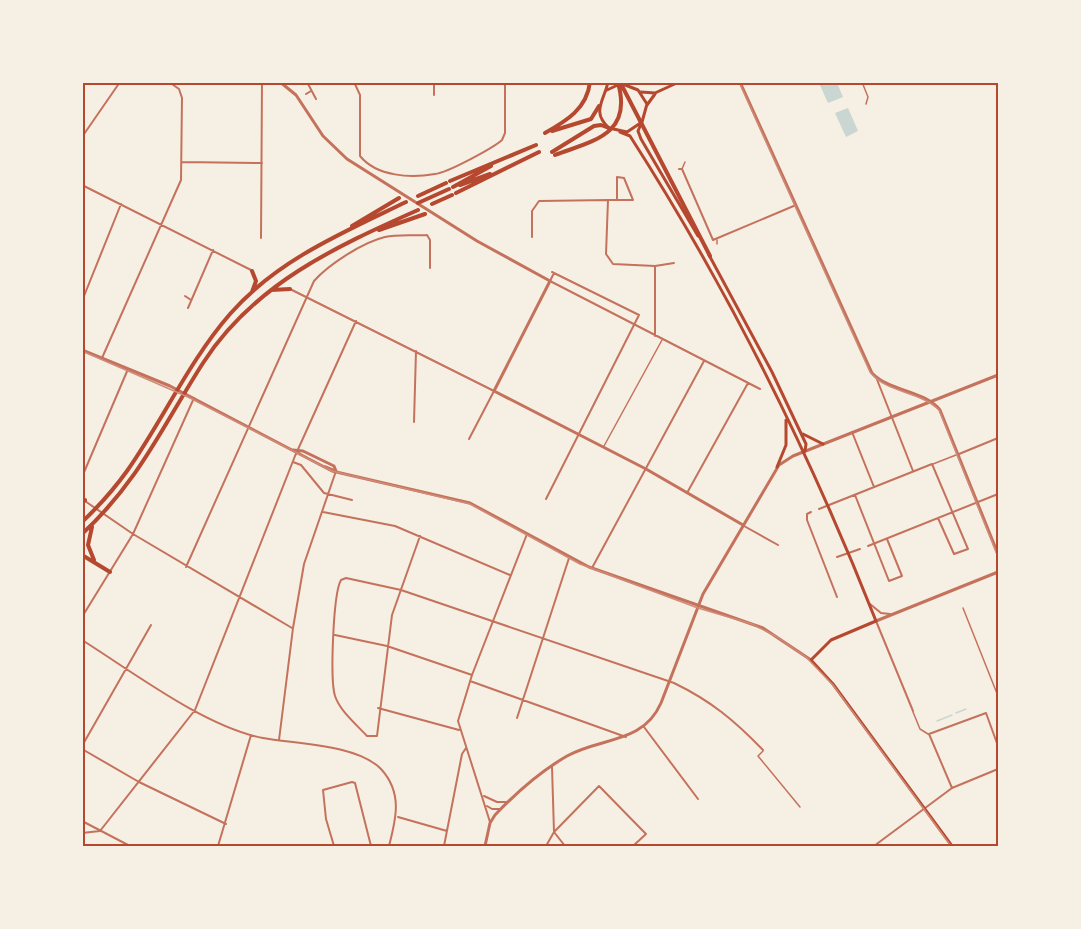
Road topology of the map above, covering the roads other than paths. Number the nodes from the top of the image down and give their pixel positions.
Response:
1 (120, 82) edge
2 (169, 82) edge
3 (262, 82) edge
4 (280, 82) edge
5 (307, 82) edge
6 (354, 82) edge
7 (434, 82) edge
8 (505, 82) edge
9 (590, 82) edge
10 (608, 82) edge
11 (679, 82) edge
12 (740, 82) edge
13 (862, 82) edge
14 (996, 82) edge
15 (620, 83) edge
16 (638, 90) junction
17 (999, 90) edge
18 (312, 91) junction
19 (604, 93) junction
20 (655, 93) junction
21 (306, 94) dead end
22 (434, 95) dead end
23 (316, 99) dead end
24 (866, 104) dead end
25 (599, 106) junction
26 (647, 107) junction
27 (641, 124) junction
28 (609, 128) junction
29 (620, 132) junction
30 (82, 137) edge
31 (536, 145) dead end
32 (539, 152) dead end
33 (182, 162) junction
34 (496, 162) junction
35 (685, 162) dead end
36 (262, 163) junction
37 (680, 169) joint
38 (501, 170) junction
39 (82, 185) edge
40 (451, 188) junction
41 (400, 195) junction
42 (418, 196) dead end
43 (608, 200) junction
44 (617, 200) junction
45 (406, 202) dead end
46 (418, 203) junction
47 (121, 204) junction
48 (432, 204) dead end
49 (796, 205) junction
50 (418, 210) dead end
51 (425, 214) dead end
52 (161, 225) junction
53 (364, 234) junction
54 (336, 236) junction
55 (532, 237) dead end
56 (261, 238) dead end
57 (213, 250) junction
58 (710, 256) junction
59 (674, 263) dead end
60 (655, 266) junction
61 (430, 268) dead end
62 (252, 271) joint
63 (550, 281) junction
64 (290, 289) joint
65 (267, 291) junction
66 (251, 293) junction
67 (184, 296) dead end
68 (306, 297) junction
69 (191, 300) junction
70 (82, 301) edge
71 (188, 308) dead end
72 (356, 321) junction
73 (635, 324) junction
74 (655, 336) junction
75 (662, 339) junction
76 (82, 350) edge
77 (416, 351) junction
78 (102, 358) junction
79 (704, 361) junction
80 (128, 368) junction
81 (999, 375) edge
82 (876, 376) junction
83 (748, 383) junction
84 (760, 389) dead end
85 (494, 391) junction
86 (194, 398) junction
87 (930, 402) junction
88 (785, 415) junction
89 (891, 416) junction
90 (414, 422) dead end
91 (248, 426) junction
92 (800, 432) junction
93 (852, 432) junction
94 (577, 434) junction
95 (999, 438) edge
96 (469, 439) dead end
97 (823, 444) junction
98 (603, 447) junction
99 (295, 451) junction
100 (804, 451) junction
101 (959, 454) junction
102 (293, 462) junction
103 (932, 464) junction
104 (777, 468) junction
105 (646, 469) junction
106 (336, 470) junction
107 (913, 472) junction
108 (82, 477) edge
109 (874, 487) junction
110 (687, 493) junction
111 (999, 494) edge
112 (855, 495) junction
113 (329, 496) junction
114 (546, 499) dead end
115 (352, 500) dead end
116 (83, 501) edge
117 (978, 502) junction
118 (828, 505) junction
119 (819, 509) dead end
120 (323, 512) junction
121 (811, 512) dead end
122 (952, 512) junction
123 (939, 518) junction
124 (82, 522) edge
125 (93, 524) junction
126 (743, 525) junction
127 (82, 534) edge
128 (132, 534) junction
129 (527, 534) junction
130 (420, 536) junction
131 (887, 539) junction
132 (875, 544) junction
133 (778, 545) dead end
134 (868, 546) dead end
135 (860, 549) dead end
136 (849, 554) junction
137 (999, 554) edge
138 (82, 555) edge
139 (837, 557) dead end
140 (569, 558) junction
141 (94, 560) junction
142 (829, 560) dead end
143 (824, 563) junction
144 (186, 567) junction
145 (592, 568) junction
146 (110, 572) junction
147 (999, 572) edge
148 (510, 575) junction
149 (401, 590) junction
150 (837, 597) dead end
151 (240, 598) junction
152 (869, 604) junction
153 (698, 607) junction
154 (963, 608) dead end
155 (893, 614) junction
156 (82, 617) edge
157 (876, 621) junction
158 (493, 623) junction
159 (152, 625) dead end
160 (293, 628) junction
161 (335, 635) junction
162 (542, 639) junction
163 (82, 640) edge
164 (387, 646) junction
165 (812, 660) junction
166 (127, 668) junction
167 (472, 675) junction
168 (470, 681) junction
169 (670, 681) junction
170 (999, 696) edge
171 (523, 699) junction
172 (378, 708) junction
173 (195, 710) junction
174 (913, 711) joint
175 (517, 718) dead end
176 (644, 727) junction
177 (460, 730) junction
178 (929, 734) junction
179 (251, 735) junction
180 (626, 737) junction
181 (279, 740) junction
182 (999, 746) edge
183 (82, 748) edge
184 (466, 748) junction
185 (763, 750) joint
186 (552, 767) junction
187 (999, 769) edge
188 (139, 782) junction
189 (952, 788) junction
190 (483, 794) junction
191 (698, 799) dead end
192 (510, 801) junction
193 (485, 804) junction
194 (800, 807) dead end
195 (924, 808) junction
196 (501, 809) junction
197 (397, 816) junction
198 (84, 822) edge
199 (490, 823) junction
200 (226, 824) junction
201 (82, 827) edge
202 (100, 831) junction
203 (447, 831) junction
204 (554, 831) junction
205 (82, 833) edge
206 (130, 846) edge
207 (218, 846) edge
208 (334, 846) edge
209 (371, 846) edge
210 (389, 846) edge
211 (444, 846) edge
212 (485, 846) edge
213 (546, 846) edge
214 (565, 846) edge
215 (633, 846) edge
216 (817, 846) edge
217 (827, 846) edge
218 (874, 846) edge
219 (952, 846) edge

1 - 30 street
2 - 33 street
3 - 36 street
4 - 41 street
5 - 18 street
6 - 8 street
7 - 22 street
9 - 25 highway
10 - 19 main road
11 - 20 main road
12 - 49 street
13 - 24 street
14 - 17 street
15 - 16 main road
15 - 19 main road
15 - 28 highway
15 - 58 highway
16 - 20 main road
16 - 26 main road
18 - 21 street
18 - 23 street
19 - 25 main road
20 - 26 main road
25 - 28 main road
26 - 27 main road
27 - 29 main road
27 - 58 main road
28 - 29 main road
29 - 88 main road
31 - 34 highway
32 - 38 highway
33 - 36 street
33 - 52 street
34 - 40 highway
34 - 42 highway
35 - 37 street
36 - 56 street
37 - 49 street
38 - 40 highway
38 - 48 highway
39 - 47 street
40 - 46 highway
41 - 46 street
41 - 54 highway
43 - 44 street
43 - 55 street
43 - 60 street
44 - 44 street
45 - 54 highway
46 - 63 street
47 - 52 street
47 - 70 street
49 - 82 street
50 - 53 highway
51 - 53 highway
52 - 57 street
52 - 78 street
53 - 65 highway
54 - 66 highway
57 - 62 street
57 - 69 street
58 - 92 main road
59 - 60 street
60 - 74 street
61 - 68 street
62 - 66 highway
63 - 73 street
63 - 73 street
63 - 85 street
64 - 65 highway
64 - 68 street
65 - 125 highway
66 - 124 highway
67 - 69 street
68 - 72 street
68 - 91 street
69 - 71 street
72 - 77 street
72 - 99 street
73 - 74 street
73 - 94 street
74 - 75 street
75 - 79 street
75 - 98 street
76 - 78 street
77 - 85 street
77 - 90 street
78 - 80 street
79 - 83 street
79 - 105 street
80 - 86 street
80 - 108 street
81 - 87 street
82 - 87 street
82 - 89 street
83 - 84 street
83 - 110 street
85 - 94 street
85 - 96 street
86 - 91 street
86 - 128 street
87 - 89 street
87 - 101 street
88 - 100 main road
88 - 104 main road
89 - 93 street
89 - 107 street
91 - 99 street
91 - 144 street
92 - 97 main road
92 - 100 main road
93 - 97 street
93 - 109 street
94 - 98 street
94 - 114 street
95 - 101 street
97 - 100 street
98 - 105 street
99 - 102 street
99 - 106 street
100 - 104 street
100 - 118 main road
101 - 103 street
101 - 117 street
102 - 113 street
102 - 151 street
103 - 107 street
103 - 122 street
104 - 126 street
105 - 110 street
105 - 145 street
106 - 113 street
106 - 129 street
107 - 109 street
109 - 112 street
110 - 126 street
111 - 117 street
112 - 118 street
112 - 132 street
113 - 115 street
113 - 120 street
116 - 128 street
117 - 122 street
117 - 137 street
118 - 119 street
118 - 136 main road
120 - 130 street
120 - 160 street
121 - 143 street
122 - 123 street
122 - 123 street
123 - 131 street
125 - 127 highway
125 - 141 highway
126 - 133 street
126 - 153 street
128 - 144 street
128 - 146 street
129 - 140 street
129 - 148 street
130 - 148 street
130 - 149 street
131 - 132 street
131 - 132 street
132 - 134 street
135 - 136 street
136 - 139 street
136 - 152 main road
138 - 141 highway
140 - 145 street
140 - 162 street
141 - 146 highway
142 - 143 street
143 - 150 street
144 - 151 street
145 - 153 street
146 - 156 street
147 - 155 street
148 - 158 street
149 - 158 street
149 - 161 street
149 - 164 street
151 - 160 street
151 - 173 street
152 - 155 street
152 - 157 main road
153 - 165 street
153 - 169 street
154 - 170 street
155 - 157 street
157 - 165 main road
157 - 174 street
158 - 162 street
158 - 167 street
159 - 166 street
160 - 181 street
161 - 164 street
161 - 172 street
162 - 169 street
162 - 171 street
163 - 166 street
164 - 167 street
164 - 172 street
165 - 195 main road
166 - 173 street
166 - 183 street
167 - 168 street
168 - 171 street
168 - 177 street
169 - 176 street
169 - 185 street
171 - 175 street
171 - 180 street
172 - 177 street
173 - 179 street
173 - 188 street
174 - 178 street
176 - 180 street
176 - 191 street
177 - 184 street
178 - 182 street
178 - 189 street
179 - 181 street
179 - 200 street
180 - 186 street
181 - 197 street
183 - 188 street
184 - 190 street
184 - 203 street
185 - 194 street
186 - 192 street
186 - 204 street
187 - 189 street
188 - 200 street
188 - 202 street
189 - 195 street
190 - 192 street
190 - 193 street
192 - 196 street
193 - 196 street
193 - 199 street
195 - 218 street
195 - 219 main road
196 - 199 street
197 - 203 street
197 - 210 street
198 - 201 street
198 - 202 street
199 - 212 street
200 - 207 street
202 - 205 street
202 - 206 street
203 - 211 street
204 - 213 street
204 - 214 street
204 - 215 street
208 - 209 street
216 - 217 street

